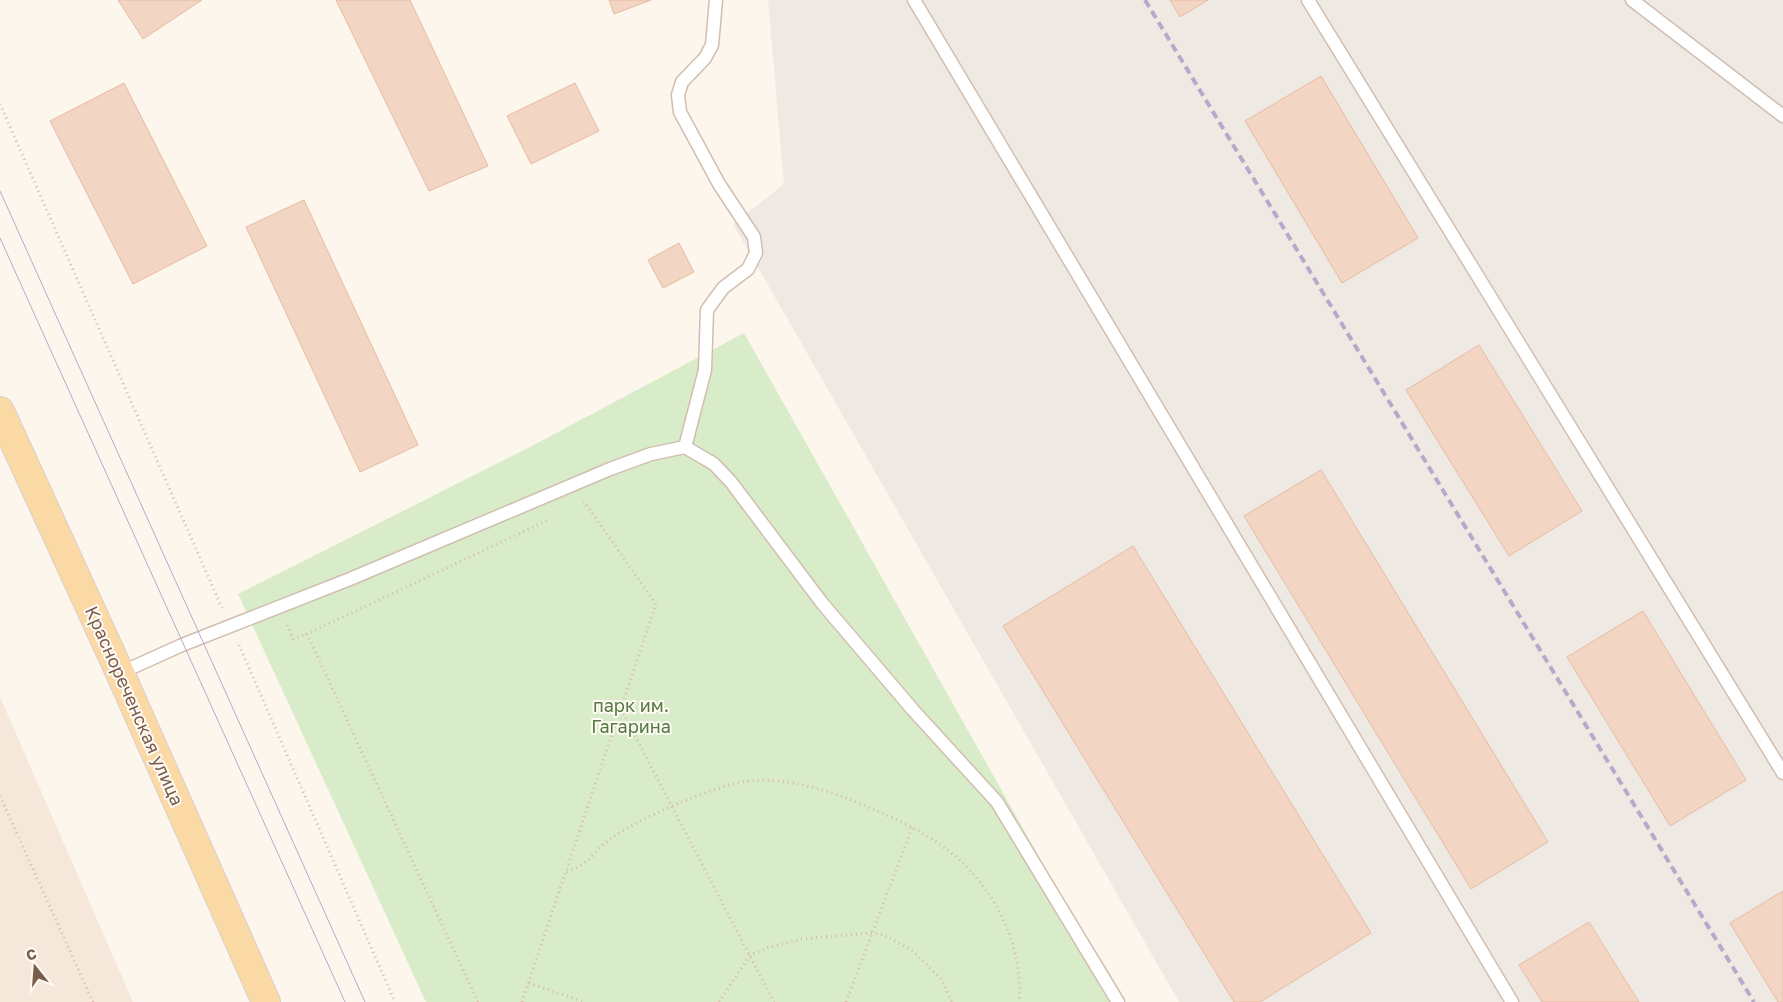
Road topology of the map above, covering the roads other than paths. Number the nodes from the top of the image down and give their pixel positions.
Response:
1 (716, 0) edge
2 (914, 0) edge
3 (1308, 0) edge
4 (1632, 0) edge
5 (1783, 116) edge
6 (0, 411) edge
7 (686, 447) junction
8 (120, 673) junction
9 (1783, 772) edge
10 (266, 1002) edge
11 (1118, 1002) edge
12 (1512, 1002) edge

1 - 7 lane
2 - 12 lane
3 - 9 lane
4 - 5 lane
6 - 8 main road, Краснореченская улица
7 - 8 lane
7 - 11 lane
8 - 10 main road, Краснореченская улица

